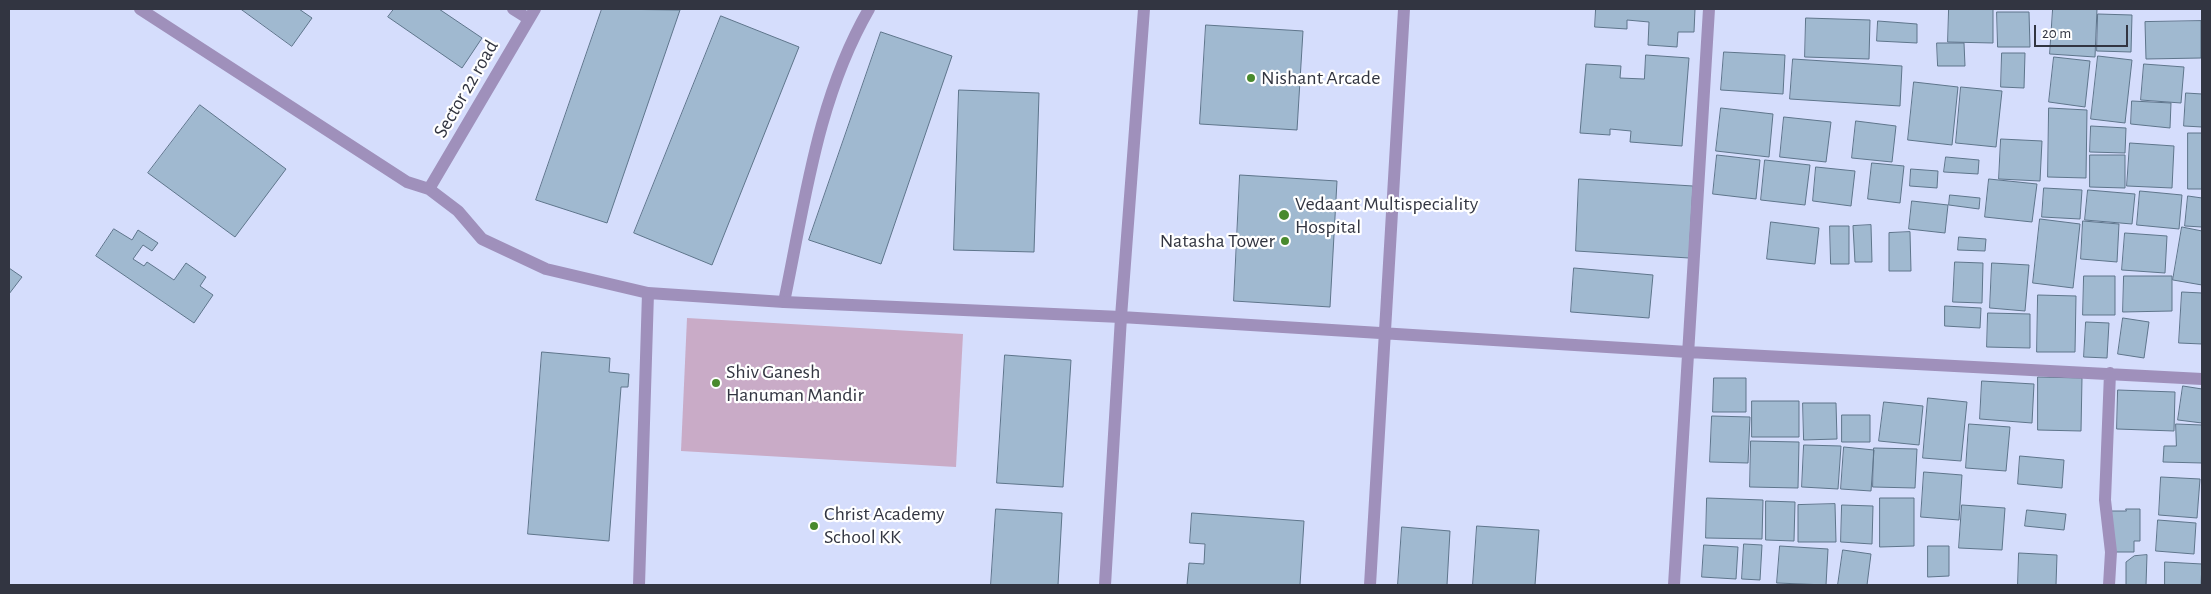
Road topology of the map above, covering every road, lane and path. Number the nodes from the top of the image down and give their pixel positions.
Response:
1 (140, 9) edge
2 (513, 9) edge
3 (869, 9) edge
4 (1144, 9) edge
5 (1404, 9) edge
6 (1709, 9) edge
7 (532, 14) edge
8 (429, 188) junction
9 (648, 293) junction
10 (784, 302) junction
11 (1121, 317) junction
12 (1385, 333) junction
13 (1688, 352) junction
14 (2110, 373) junction
15 (2202, 379) edge
16 (639, 585) edge
17 (1105, 585) edge
18 (1370, 585) edge
19 (1674, 585) edge
20 (2109, 585) edge

1 - 8 street
2 - 7 street
3 - 10 street
4 - 11 street
5 - 12 street
6 - 13 street
7 - 8 street, Sector 22 road
8 - 9 street
9 - 10 street
9 - 16 street
10 - 11 street
11 - 12 street
11 - 17 street
12 - 13 street
12 - 18 street
13 - 14 street
13 - 19 street
14 - 15 street
14 - 20 street

